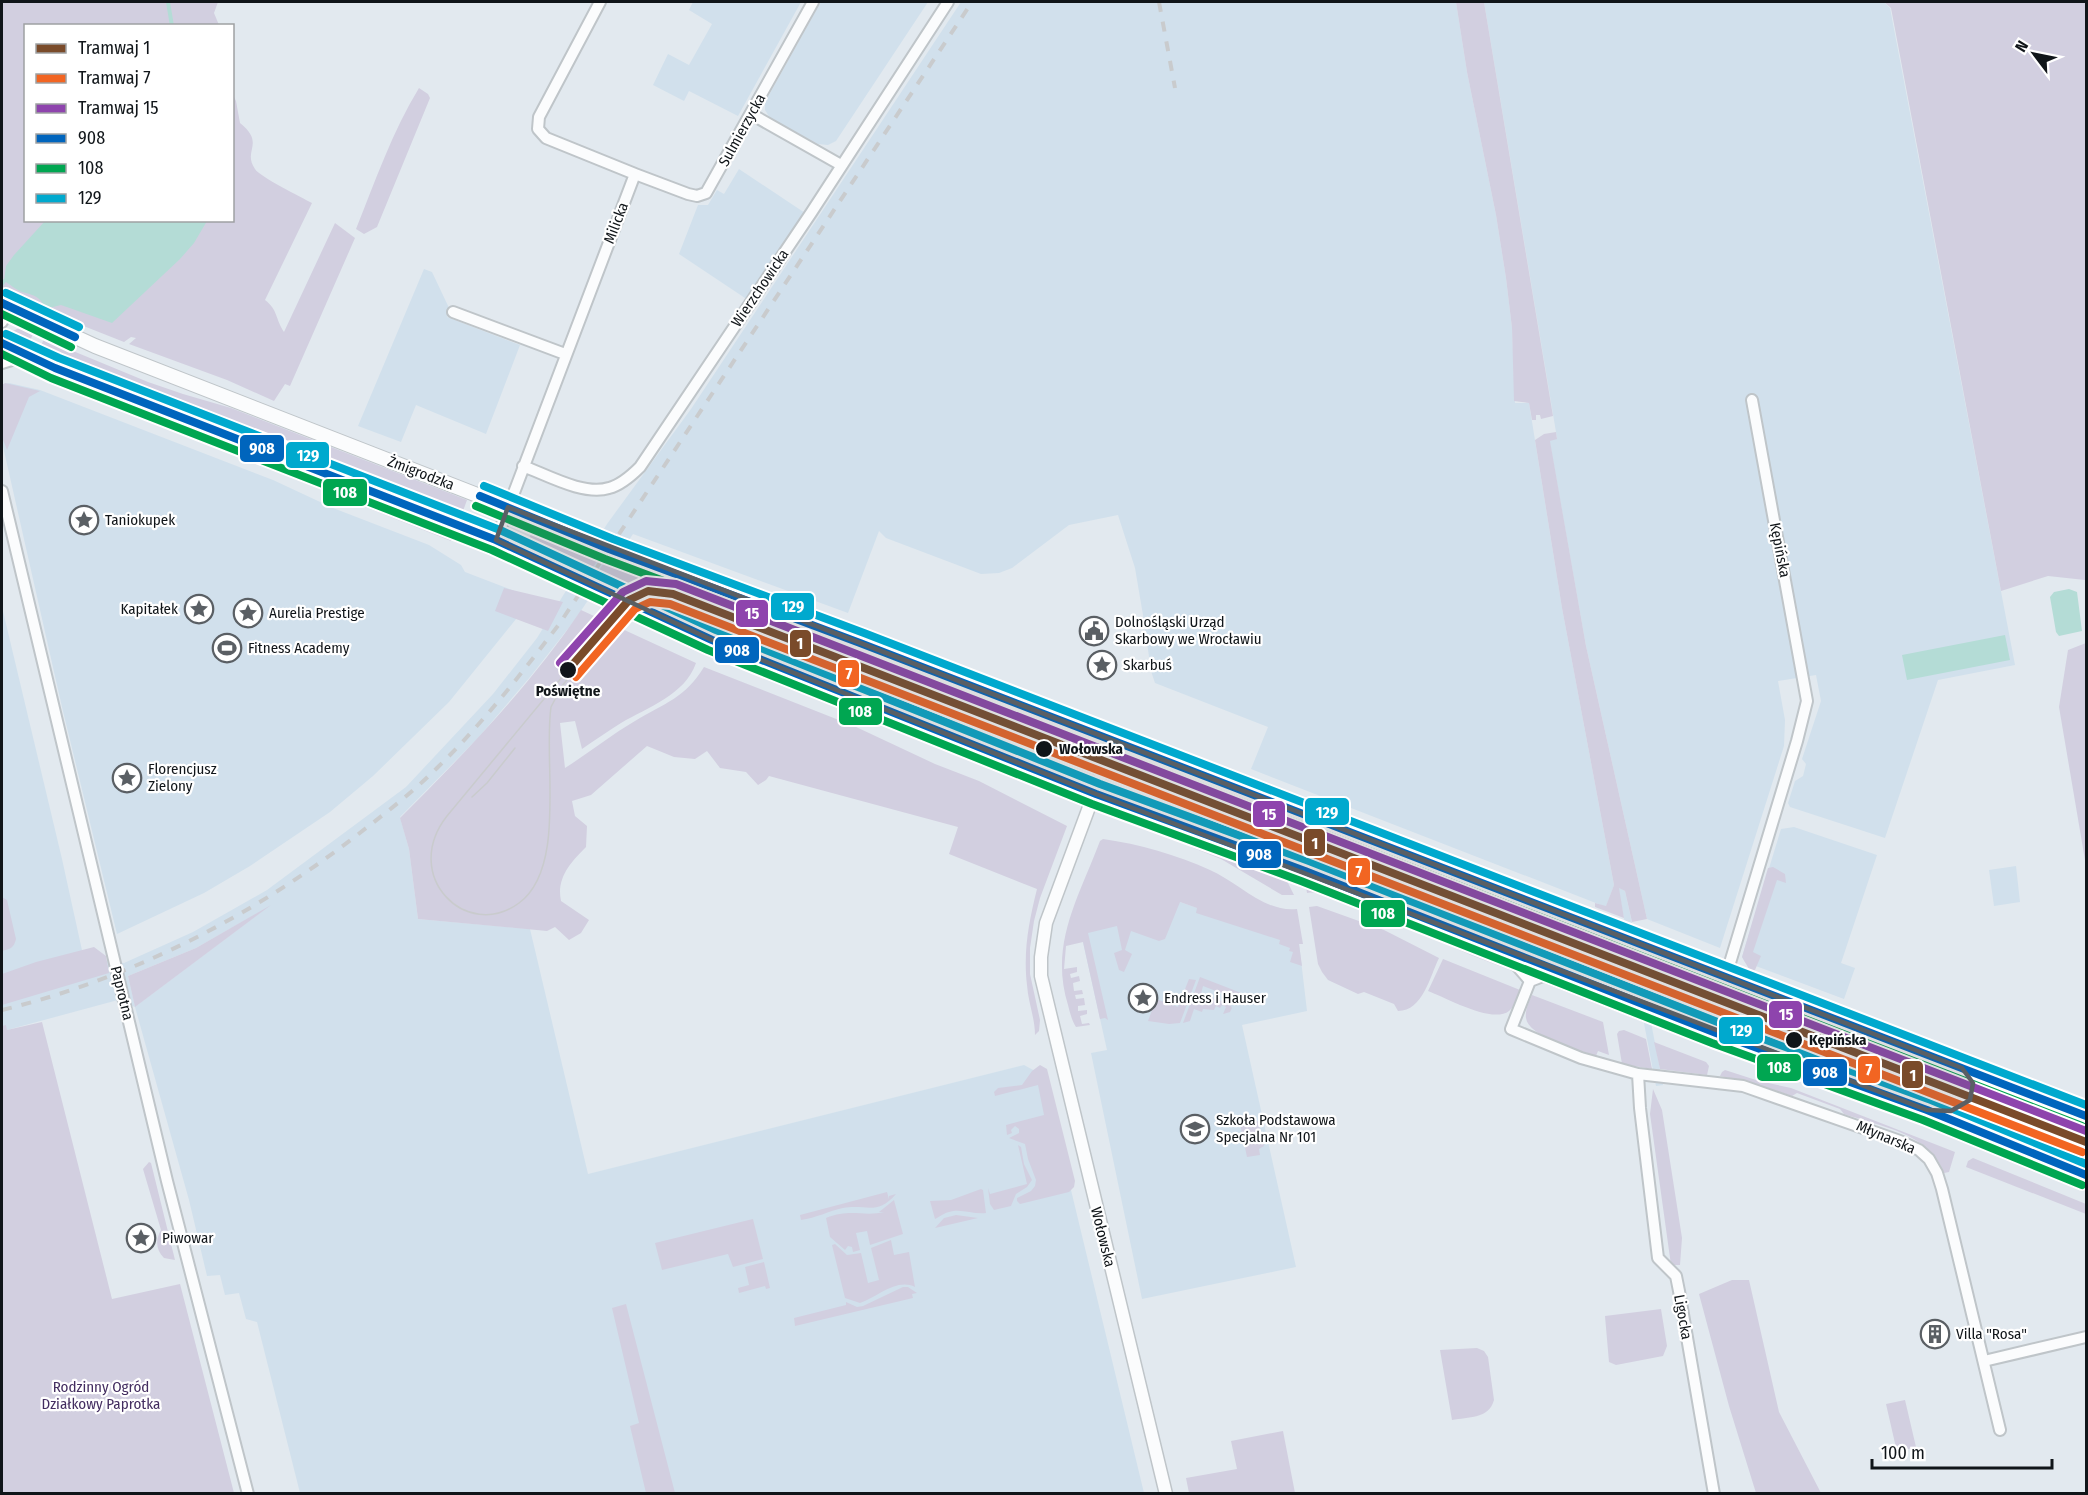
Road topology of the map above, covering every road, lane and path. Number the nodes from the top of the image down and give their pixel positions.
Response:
1 (600, 2) edge
2 (813, 2) edge
3 (948, 2) edge
4 (751, 114) junction
5 (841, 165) junction
6 (635, 174) junction
7 (5, 305) edge
8 (453, 312) dead end
9 (2, 322) edge
10 (2, 343) edge
11 (566, 354) junction
12 (31, 357) junction
13 (2, 363) edge
14 (1752, 400) dead end
15 (523, 466) junction
16 (2, 491) edge
17 (508, 507) junction
18 (496, 540) junction
19 (1114, 740) junction
20 (1096, 794) junction
21 (1336, 828) junction
22 (1305, 871) junction
23 (1487, 944) junction
24 (1726, 976) junction
25 (1573, 978) junction
26 (1530, 981) junction
27 (1962, 1068) junction
28 (1638, 1074) junction
29 (1927, 1110) junction
30 (2086, 1116) edge
31 (2086, 1175) edge
32 (2086, 1337) edge
33 (1984, 1361) junction
34 (2000, 1430) dead end
35 (248, 1494) edge
36 (1166, 1494) edge
37 (1714, 1494) edge

1 - 6 street
2 - 4 street, Sulmierzycka
3 - 5 street, Wierzchowicka
4 - 5 street
4 - 6 street, Sulmierzycka
5 - 15 street, Wierzchowicka
6 - 11 street, Milicka
7 - 9 street
7 - 17 main road, Żmigrodzka
8 - 11 street
10 - 12 main road
11 - 15 street, Milicka
12 - 13 street
12 - 18 main road
14 - 24 street, Kępińska
15 - 17 street, Milicka
16 - 35 street, Paprotna
17 - 18 street, Milicka
17 - 19 main road, Żmigrodzka
18 - 20 main road
19 - 20 street, Wołowska
19 - 21 main road, Żmigrodzka
20 - 22 main road
20 - 36 street, Wołowska
21 - 22 main road
21 - 24 main road, Żmigrodzka
22 - 23 main road
23 - 25 main road
23 - 26 street
24 - 27 main road, Żmigrodzka
25 - 26 street
25 - 29 main road
26 - 28 street, Młynarska
27 - 29 main road
27 - 30 main road, Żmigrodzka
28 - 33 street, Młynarska
28 - 37 street, Ligocka
29 - 31 main road
32 - 33 street
33 - 34 street, Młynarska

